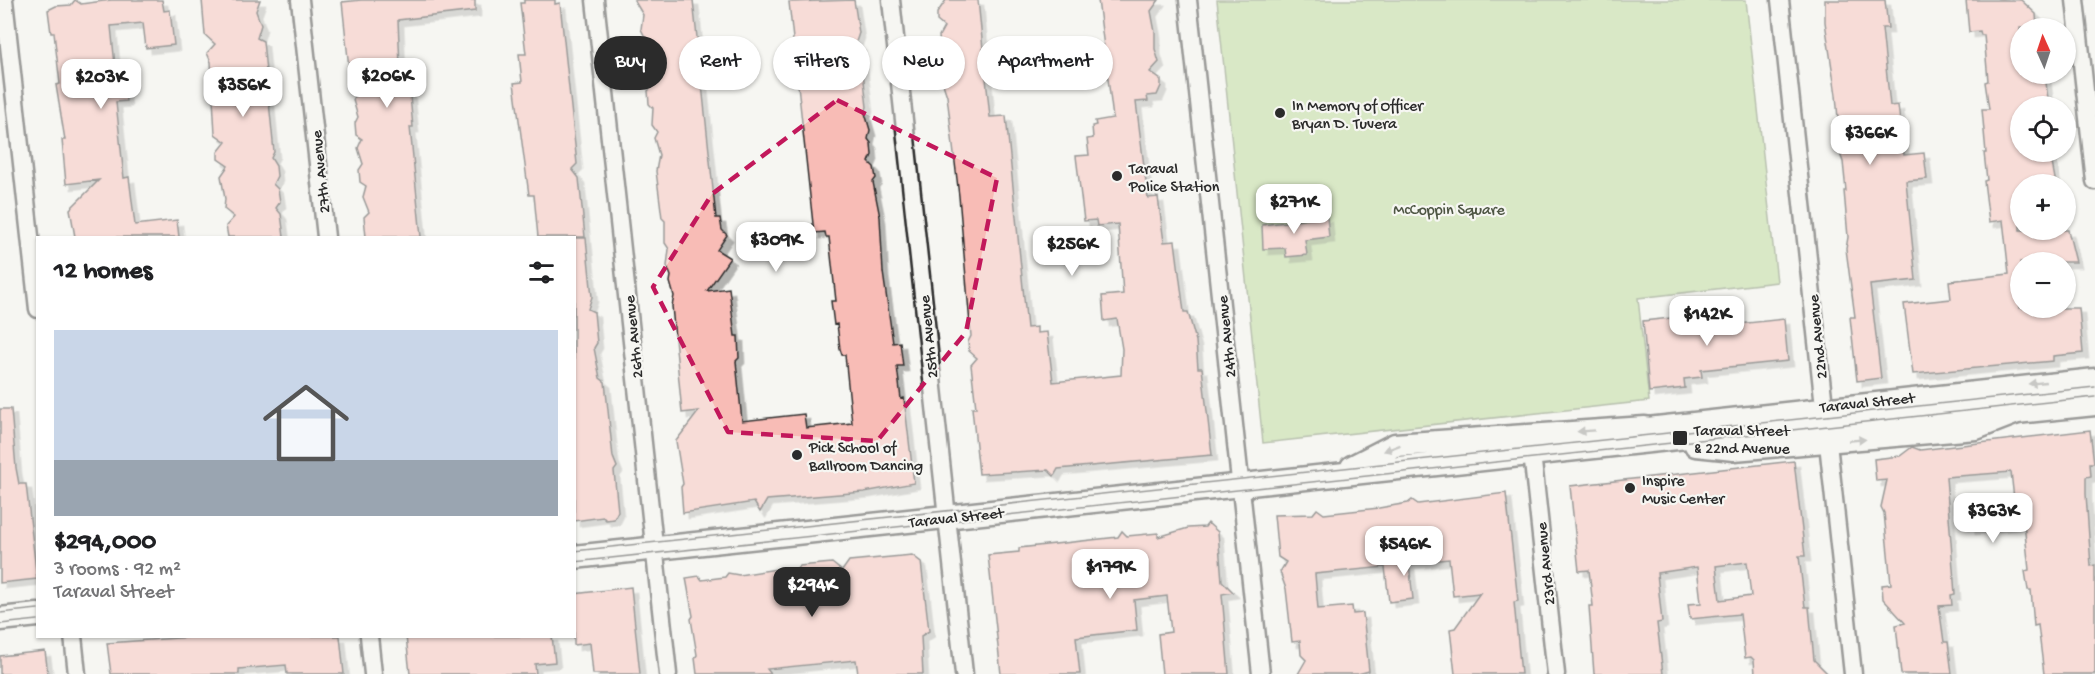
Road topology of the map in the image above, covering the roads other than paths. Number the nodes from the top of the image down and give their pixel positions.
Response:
1 (4, 0) edge
2 (300, 0) edge
3 (595, 0) edge
4 (891, 0) edge
5 (1188, 0) edge
6 (1780, 0) edge
7 (2075, 0) edge
8 (2095, 181) edge
9 (326, 236) edge
10 (36, 291) edge
11 (2095, 377) edge
12 (2095, 393) edge
13 (2059, 396) junction
14 (2095, 407) edge
15 (2004, 417) junction
16 (1825, 423) junction
17 (1646, 433) junction
18 (1532, 453) junction
19 (1338, 474) junction
20 (1241, 485) junction
21 (947, 517) junction
22 (654, 548) junction
23 (576, 557) edge
24 (36, 615) edge
25 (0, 619) edge
26 (73, 638) edge
27 (369, 638) edge
28 (77, 674) edge
29 (373, 674) edge
30 (668, 674) edge
31 (964, 674) edge
32 (1261, 674) edge
33 (1556, 674) edge
34 (1853, 674) edge

1 - 10 street
2 - 9 street, 27th Avenue
3 - 22 street, 26th Avenue
4 - 21 street, 25th Avenue
5 - 20 street, 24th Avenue
6 - 16 street, 22nd Avenue
7 - 8 street
11 -> 16 street, Taraval Street
12 - 13 street, Taraval Street
13 - 15 street, Taraval Street
13 - 16 street, Taraval Street
14 - 15 street, Taraval Street
16 -> 15 street, Taraval Street
16 - 17 street, Taraval Street
16 - 17 street, Taraval Street
16 - 17 street, Taraval Street
16 - 34 street, 22nd Avenue
17 - 18 street, Taraval Street
17 -> 19 street, Taraval Street
18 - 19 street, Taraval Street
18 - 33 street, 23rd Avenue
19 - 20 street, Taraval Street
20 - 21 street, Taraval Street
20 - 32 street, 24th Avenue
21 - 22 street, Taraval Street
21 - 31 street, 25th Avenue
22 - 23 street, Taraval Street
22 - 30 street, 26th Avenue
24 - 25 street
26 - 28 street
27 - 29 street

